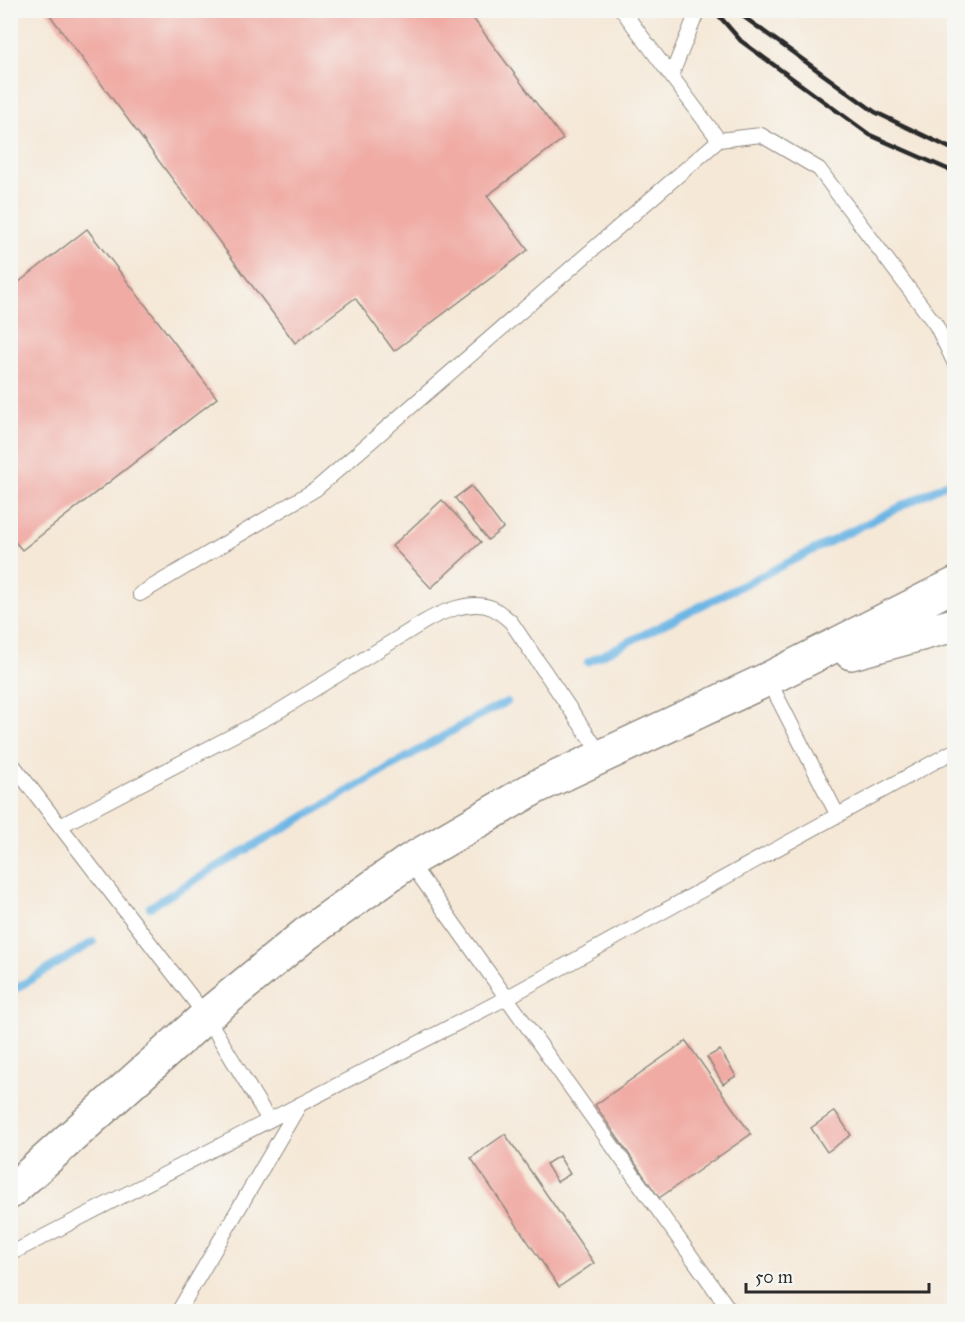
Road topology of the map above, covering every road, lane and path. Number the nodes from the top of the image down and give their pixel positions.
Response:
1 (622, 10) edge
2 (698, 10) edge
3 (671, 76) junction
4 (719, 140) junction
5 (954, 362) edge
6 (954, 585) edge
7 (140, 594) dead end
8 (954, 624) edge
9 (776, 676) junction
10 (954, 751) edge
11 (602, 756) junction
12 (10, 761) edge
13 (16, 779) edge
14 (838, 816) junction
15 (60, 826) junction
16 (410, 861) junction
17 (508, 997) junction
18 (206, 1016) junction
19 (301, 1103) junction
20 (269, 1120) junction
21 (10, 1192) edge
22 (10, 1254) edge
23 (178, 1311) edge
24 (731, 1311) edge

1 - 3 lane
2 - 3 lane
3 - 4 lane
4 - 5 lane
4 - 7 lane
6 - 9 main road
8 - 9 main road
9 - 11 main road
9 - 14 lane
10 - 14 lane
11 - 15 lane
11 - 16 main road
12 - 13 lane
13 - 15 lane
14 - 17 lane
15 - 18 lane
16 - 17 lane
16 - 18 main road
17 - 19 lane
17 - 24 lane
18 - 20 lane
18 - 21 main road
19 - 20 lane
19 - 23 lane
20 - 22 lane

